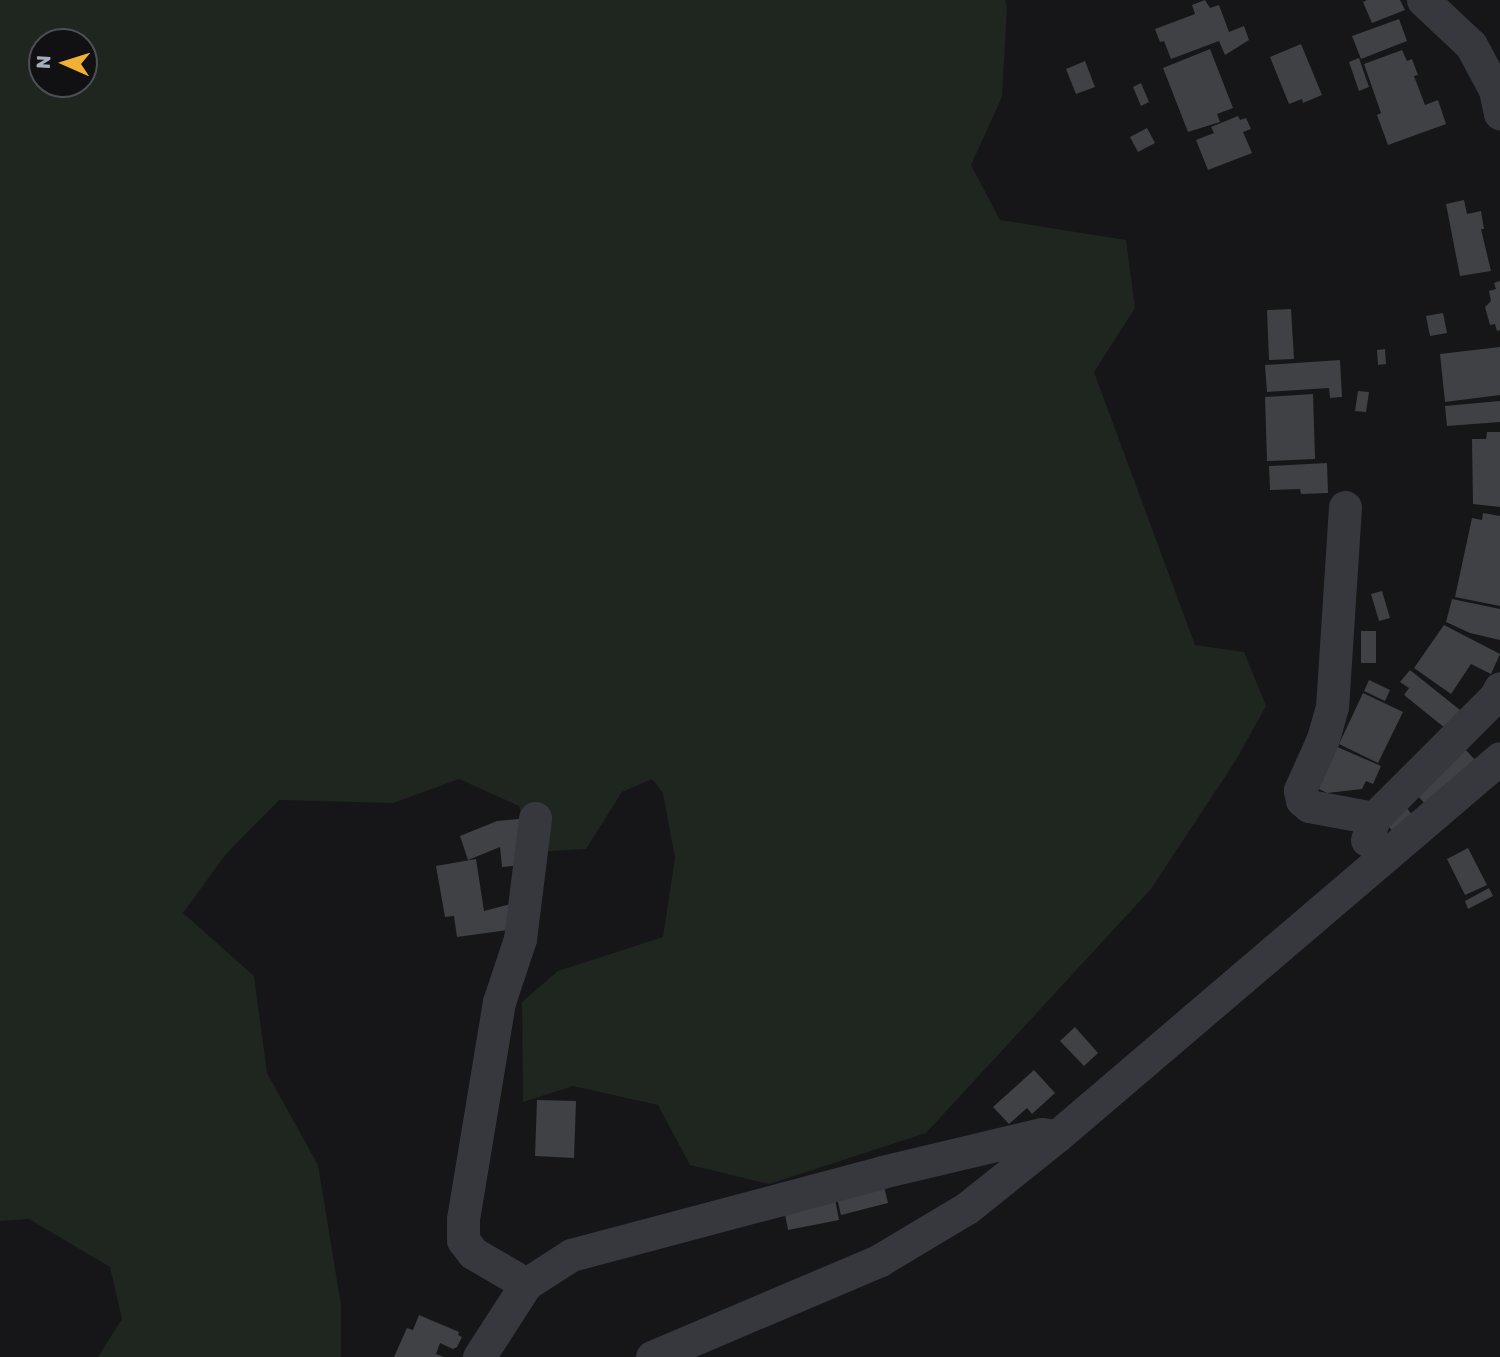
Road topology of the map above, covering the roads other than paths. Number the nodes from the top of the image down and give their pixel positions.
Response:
1 (1423, 0) edge
2 (1500, 113) edge
3 (1345, 507) dead end
4 (1500, 688) edge
5 (1500, 758) edge
6 (535, 818) dead end
7 (1374, 818) junction
8 (1371, 868) junction
9 (1057, 1136) junction
10 (526, 1284) junction
11 (479, 1357) edge
12 (652, 1357) edge

1 - 2 street
3 - 7 street
4 - 7 street
5 - 8 street
6 - 10 street
7 - 8 street
8 - 9 street
9 - 10 street
9 - 12 street
10 - 11 street

